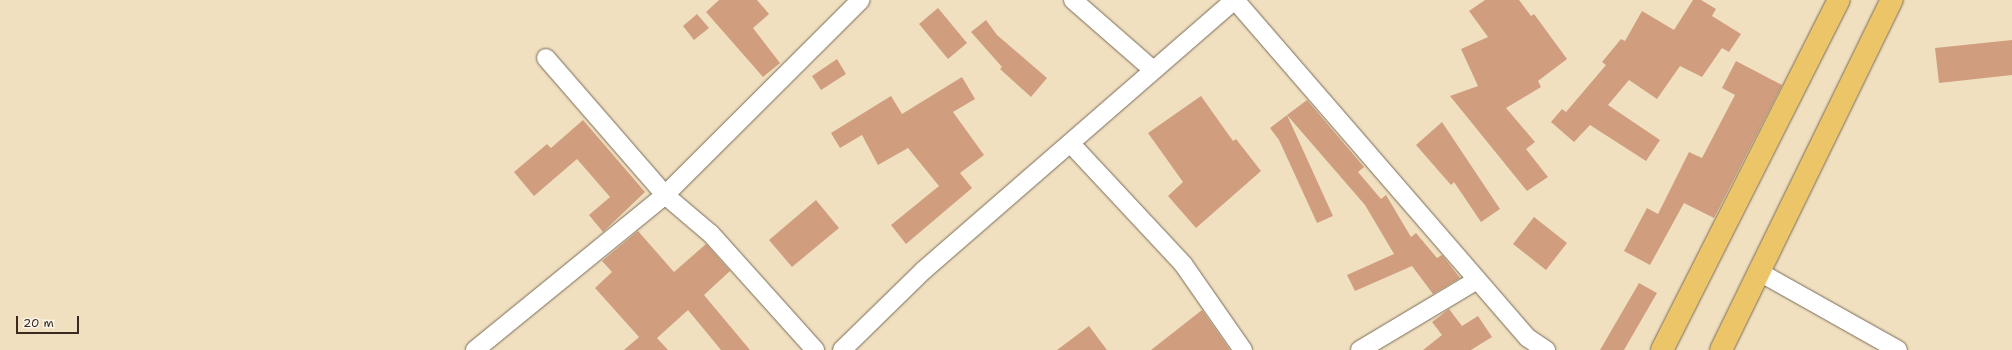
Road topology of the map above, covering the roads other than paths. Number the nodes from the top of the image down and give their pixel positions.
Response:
1 (861, 0) edge
2 (1073, 0) edge
3 (1235, 0) edge
4 (1839, 0) edge
5 (1892, 0) edge
6 (546, 58) dead end
7 (1153, 70) junction
8 (1072, 145) junction
9 (665, 195) junction
10 (1761, 272) junction
11 (1477, 280) junction
12 (475, 350) edge
13 (815, 350) edge
14 (842, 350) edge
15 (1243, 350) edge
16 (1360, 350) edge
17 (1546, 350) edge
18 (1662, 350) edge
19 (1721, 350) edge
20 (1898, 350) edge

1 - 9 street
2 - 7 street
3 - 7 street
3 - 11 street
4 - 18 main road
5 - 10 main road
6 - 9 street
7 - 8 street
8 - 14 street
8 - 15 street
9 - 12 street
9 - 13 street
10 - 19 main road
10 - 20 street
11 - 16 street
11 - 17 street

